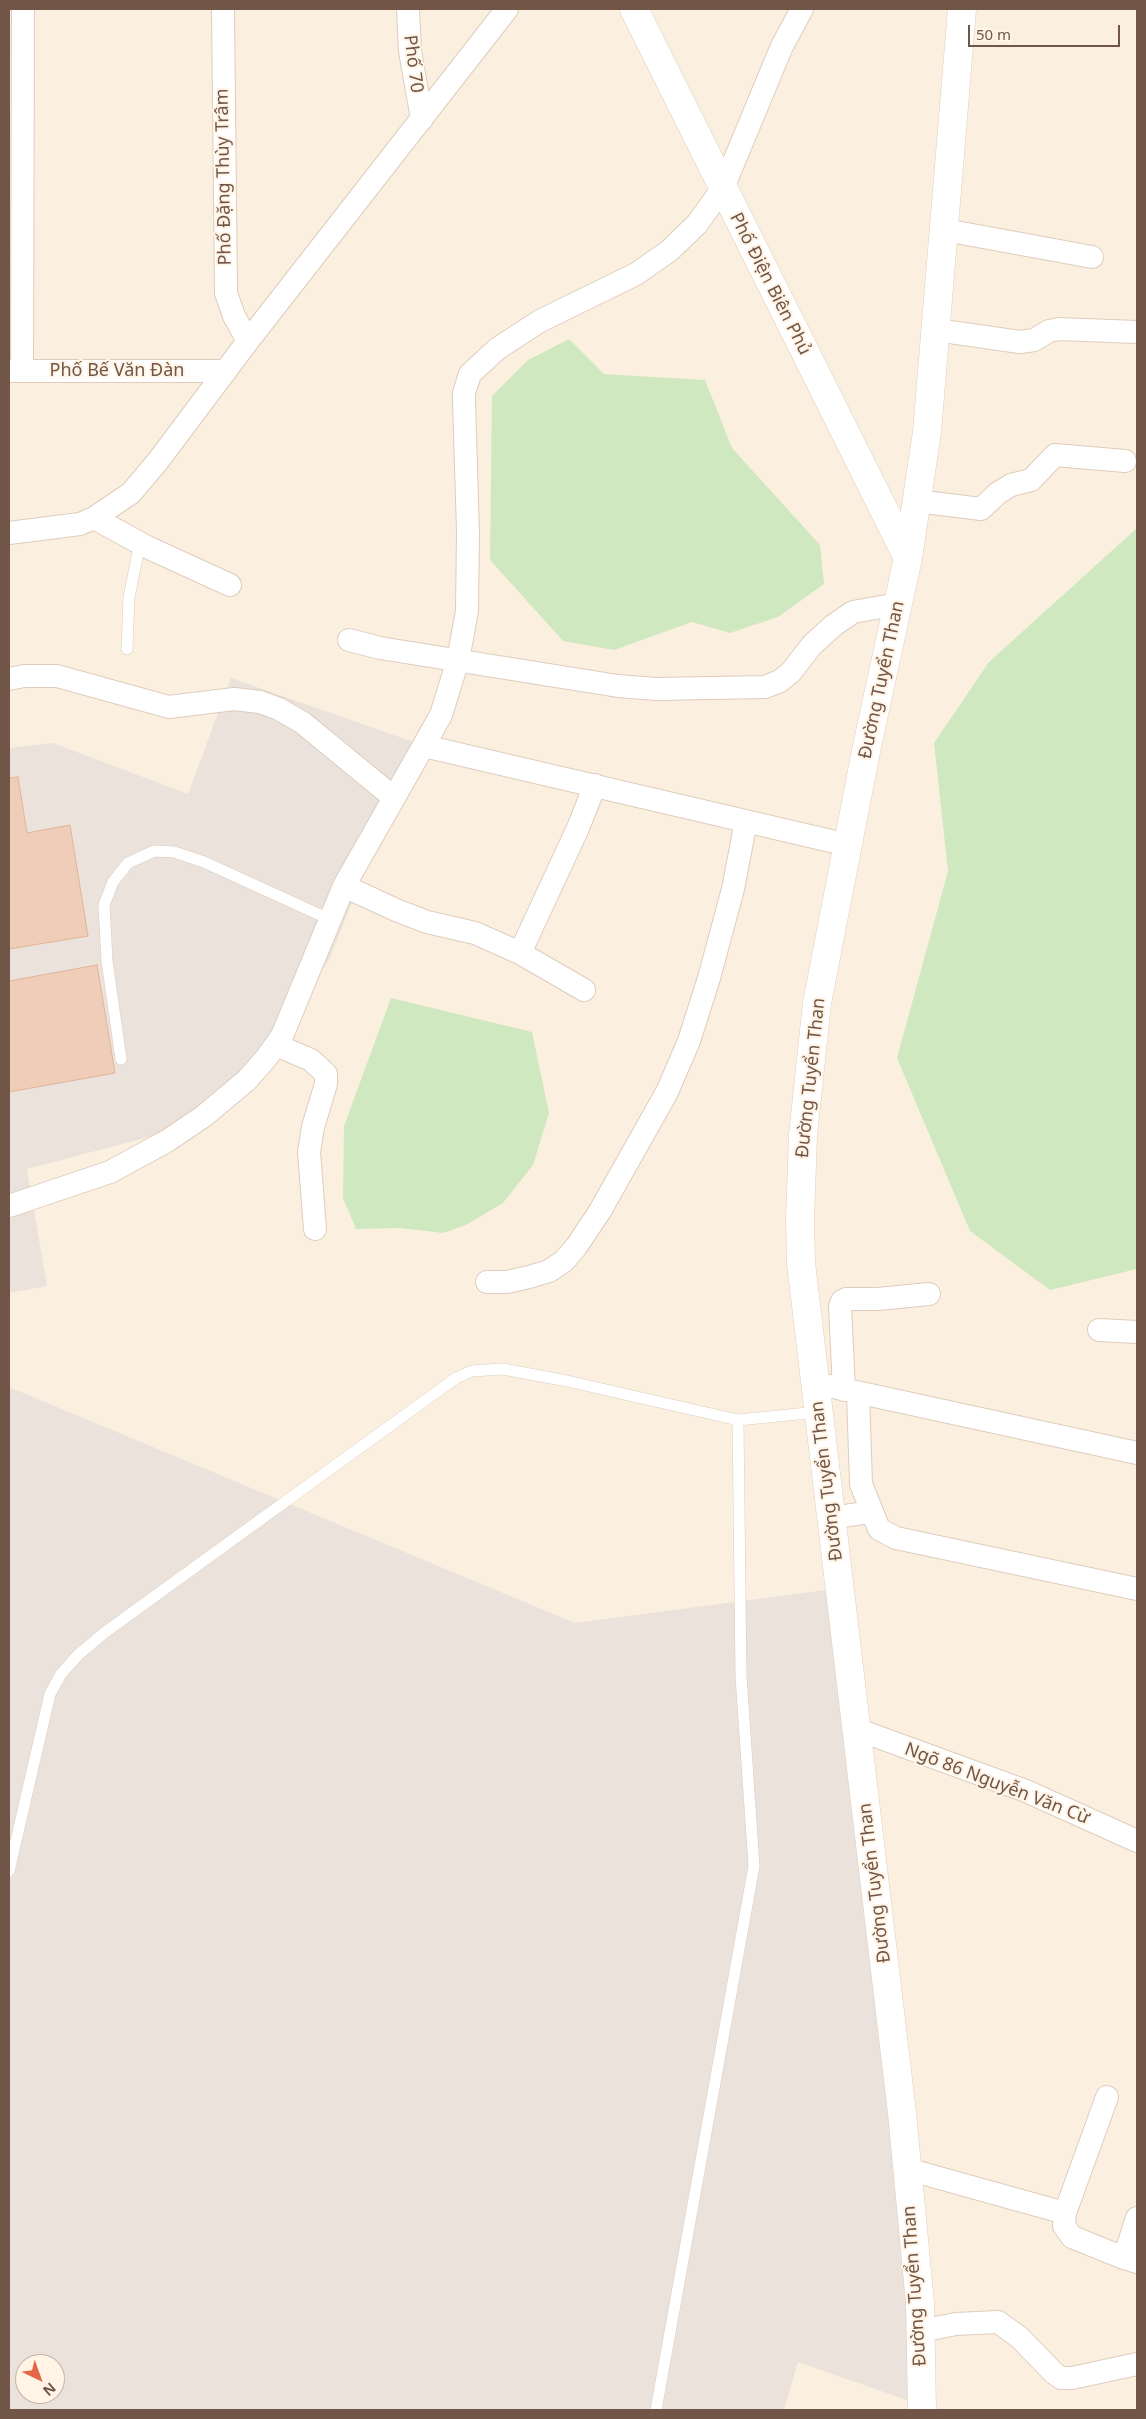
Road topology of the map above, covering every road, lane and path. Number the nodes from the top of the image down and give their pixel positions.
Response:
1 (23, 9) edge
2 (223, 9) edge
3 (408, 9) edge
4 (507, 9) edge
5 (634, 9) edge
6 (802, 9) edge
7 (962, 9) edge
8 (422, 119) junction
9 (722, 188) junction
10 (945, 230) junction
11 (1092, 257) dead end
12 (936, 330) junction
13 (1137, 332) edge
14 (248, 341) junction
15 (15, 370) edge
16 (226, 371) junction
17 (1125, 461) dead end
18 (917, 501) junction
19 (94, 518) junction
20 (9, 533) edge
21 (140, 543) junction
22 (908, 558) junction
23 (230, 585) dead end
24 (898, 604) junction
25 (349, 640) dead end
26 (127, 649) dead end
27 (458, 660) junction
28 (9, 678) edge
29 (424, 746) junction
30 (595, 785) junction
31 (393, 797) junction
32 (746, 822) junction
33 (848, 845) junction
34 (344, 886) junction
35 (329, 919) junction
36 (520, 952) junction
37 (584, 990) dead end
38 (276, 1045) junction
39 (121, 1059) dead end
40 (9, 1206) edge
41 (315, 1229) dead end
42 (488, 1282) dead end
43 (929, 1294) dead end
44 (1099, 1330) dead end
45 (1137, 1332) edge
46 (815, 1383) junction
47 (851, 1391) junction
48 (811, 1414) junction
49 (738, 1420) junction
50 (1137, 1453) edge
51 (870, 1512) junction
52 (831, 1518) junction
53 (1137, 1590) edge
54 (856, 1729) junction
55 (1135, 1834) edge
56 (9, 1871) edge
57 (1107, 2097) dead end
58 (906, 2169) junction
59 (1065, 2213) junction
60 (1137, 2218) edge
61 (1131, 2260) edge
62 (921, 2331) junction
63 (1137, 2364) edge
64 (656, 2410) edge
65 (922, 2410) edge

1 - 15 street
2 - 14 street, Phố Đặng Thùy Trâm
3 - 8 street, Phố 70
4 - 8 street
5 - 9 street, Phố Điện Biên Phủ
6 - 9 street
7 - 10 street, Đường Tuyển Than
8 - 14 street
9 - 22 street, Phố Điện Biên Phủ
9 - 27 street
10 - 11 street
10 - 12 street, Đường Tuyển Than
12 - 13 street
12 - 18 street, Đường Tuyển Than
14 - 16 street
15 - 16 street, Phố Bế Văn Đàn
16 - 19 street
17 - 18 street
18 - 22 street, Đường Tuyển Than
19 - 20 street
19 - 21 street
21 - 23 street
21 - 26 lane
22 - 24 street, Đường Tuyển Than
24 - 27 street
24 - 33 street, Đường Tuyển Than
25 - 27 street
27 - 29 street
28 - 31 street
29 - 30 street
29 - 31 street
30 - 32 street
30 - 36 street
31 - 34 street
32 - 33 street
32 - 42 street
33 - 46 street, Đường Tuyển Than
34 - 35 street
34 - 36 street
35 - 38 street
35 - 39 lane
36 - 37 street
38 - 40 street
38 - 41 street
43 - 47 street
44 - 45 street
46 - 47 street
46 - 48 street, Đường Tuyển Than
47 - 50 street
47 - 51 street
48 - 49 lane
48 - 52 street, Đường Tuyển Than
49 - 56 lane
49 - 64 lane
51 - 52 street
51 - 53 street
52 - 54 street, Đường Tuyển Than
54 - 55 street, Ngõ 86 Nguyễn Văn Cừ
54 - 58 street, Đường Tuyển Than
57 - 59 street
58 - 59 street
58 - 62 street, Đường Tuyển Than
59 - 61 street
60 - 61 street
62 - 63 street
62 - 65 street, Đường Tuyển Than

